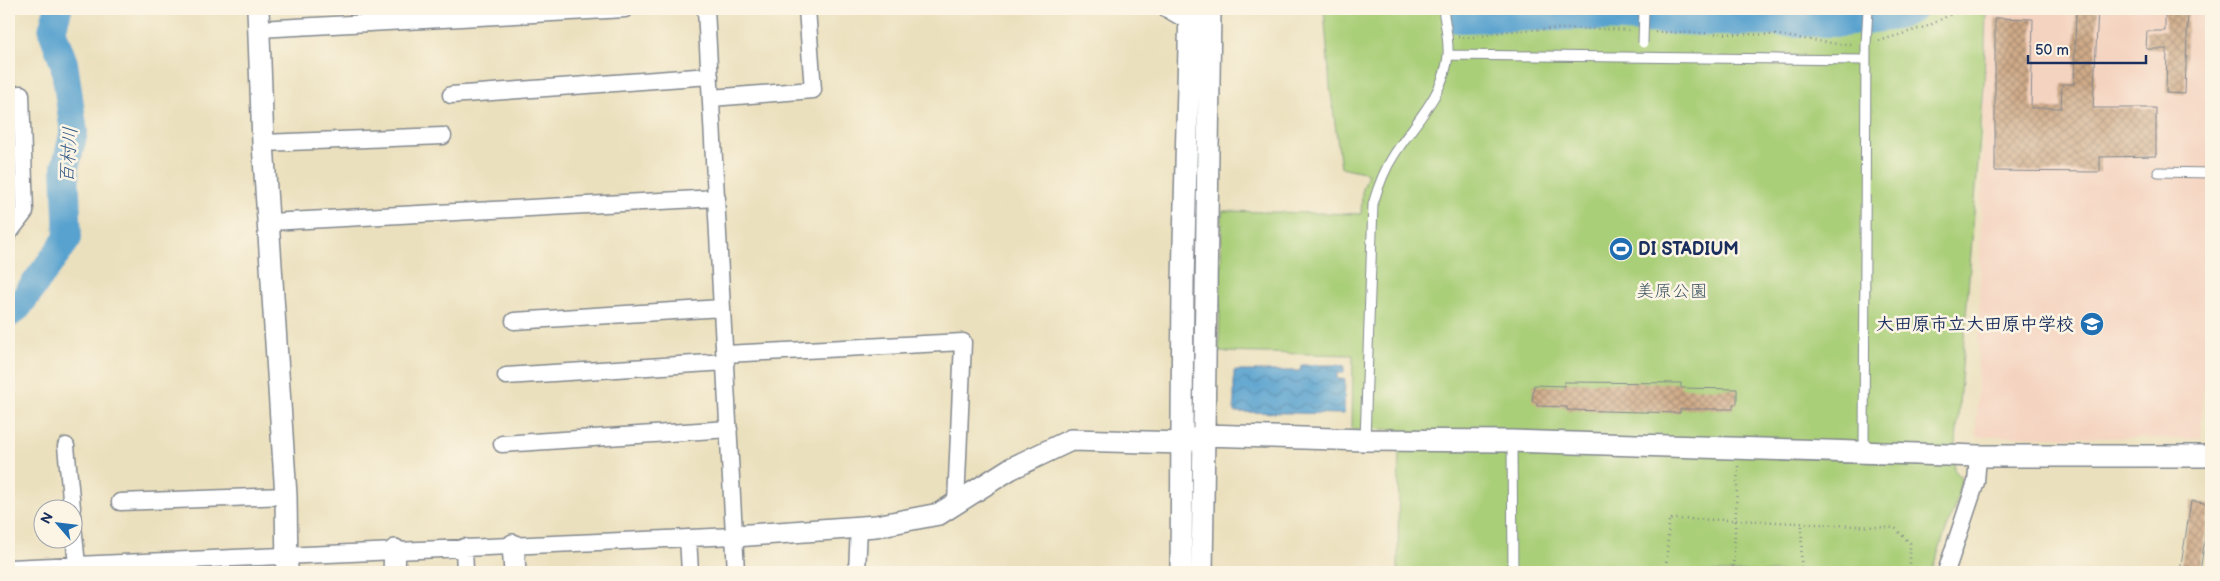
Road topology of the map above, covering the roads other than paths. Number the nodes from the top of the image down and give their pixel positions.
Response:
1 (625, 9) edge
2 (706, 9) edge
3 (807, 9) edge
4 (1167, 9) edge
5 (1210, 9) edge
6 (1443, 9) edge
7 (1644, 9) edge
8 (1868, 9) edge
9 (1190, 15) edge
10 (258, 19) edge
11 (1448, 54) junction
12 (1642, 57) junction
13 (1866, 60) junction
14 (710, 76) junction
15 (9, 95) edge
16 (451, 96) dead end
17 (711, 98) junction
18 (443, 136) dead end
19 (263, 143) junction
20 (2158, 172) dead end
21 (2211, 173) edge
22 (717, 198) junction
23 (270, 222) junction
24 (9, 231) edge
25 (722, 308) junction
26 (514, 321) dead end
27 (725, 358) junction
28 (506, 376) dead end
29 (729, 429) junction
30 (1205, 435) junction
31 (1366, 440) junction
32 (1512, 441) junction
33 (1183, 443) junction
34 (502, 444) dead end
35 (66, 446) dead end
36 (1864, 451) junction
37 (1978, 456) junction
38 (2211, 456) edge
39 (286, 496) junction
40 (71, 498) edge
41 (120, 502) dead end
42 (956, 503) junction
43 (859, 527) junction
44 (735, 536) junction
45 (688, 538) junction
46 (514, 545) junction
47 (464, 547) junction
48 (75, 548) edge
49 (394, 550) junction
50 (286, 563) edge
51 (77, 565) junction
52 (165, 566) edge
53 (9, 568) edge
54 (394, 572) edge
55 (465, 572) edge
56 (515, 572) edge
57 (690, 572) edge
58 (736, 572) edge
59 (857, 572) edge
60 (1181, 572) edge
61 (1202, 572) edge
62 (1513, 572) edge
63 (1946, 572) edge

1 - 10 street
2 - 14 street
3 - 17 street
4 - 9 street
5 - 30 street
6 - 11 lane
7 - 12 lane, bridge
8 - 13 lane
9 - 33 street
10 - 19 street
11 - 12 lane
11 - 31 lane
12 - 13 lane
13 - 36 lane
14 - 16 street
14 - 17 street
15 - 24 street
17 - 22 street
18 - 19 street
19 - 23 street
20 - 21 lane
22 - 23 street
22 - 25 street
23 - 39 street
25 - 26 street
25 - 27 street
27 - 28 street
27 - 29 street
27 - 42 street
29 - 34 street
29 - 44 street
30 - 31 street
30 - 33 street
30 - 61 street
31 - 32 street
32 - 36 street
32 - 62 lane
33 - 42 street
33 - 60 street
35 - 40 street
36 - 37 street
37 - 38 street
37 - 63 street
39 - 41 street
39 - 50 street
42 - 43 street
43 - 44 street
43 - 59 street
44 - 45 street
44 - 58 street
45 - 46 street
45 - 57 street
46 - 47 street
46 - 56 street
47 - 49 street
47 - 55 street
48 - 51 street
49 - 50 street
49 - 54 street
50 - 52 street
51 - 52 street
51 - 53 street

